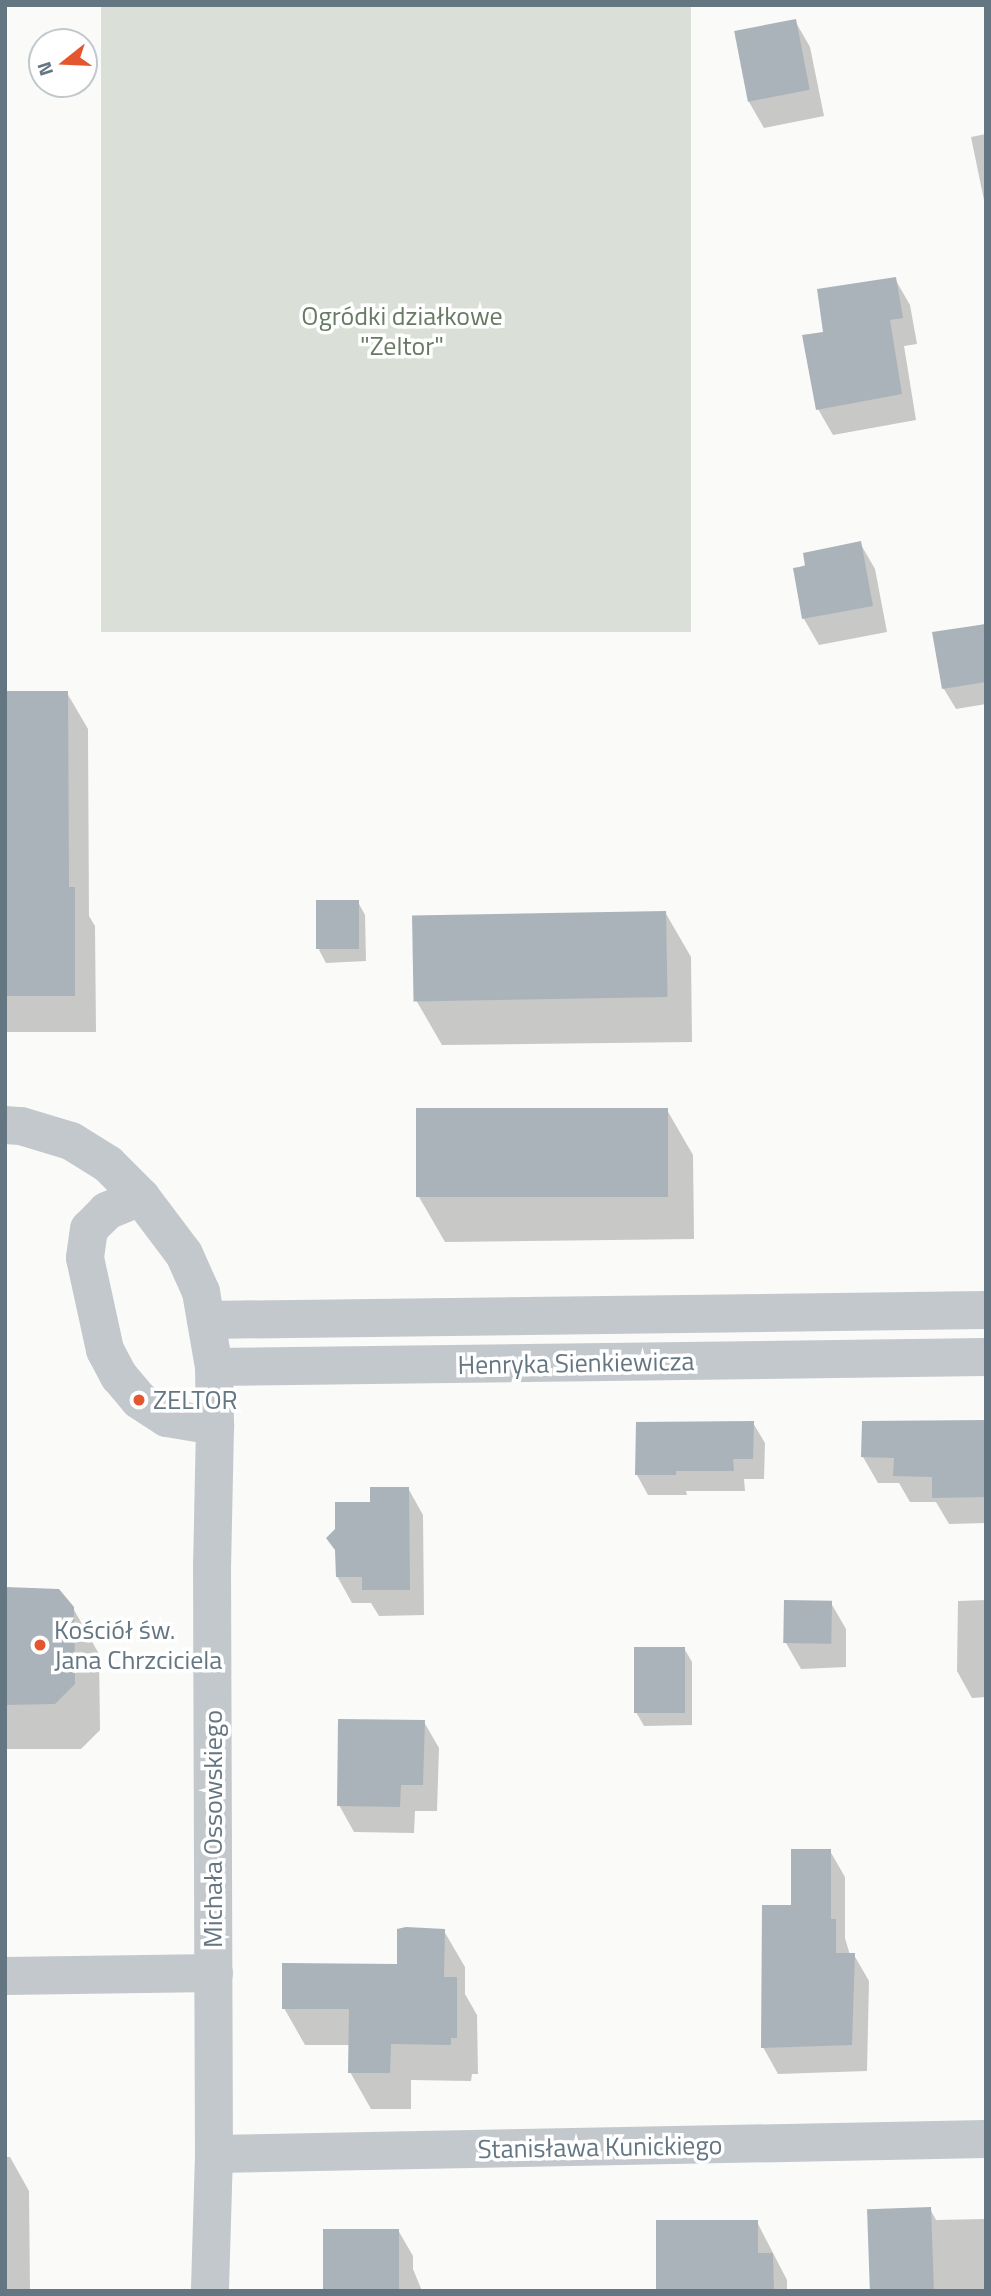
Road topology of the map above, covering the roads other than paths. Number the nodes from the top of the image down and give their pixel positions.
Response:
1 (5, 1125) edge
2 (142, 1197) junction
3 (986, 1310) edge
4 (206, 1320) junction
5 (986, 1357) edge
6 (214, 1367) junction
7 (215, 1426) junction
8 (214, 1973) junction
9 (5, 1976) edge
10 (986, 2139) edge
11 (214, 2154) junction
12 (210, 2291) edge

1 - 2 street
2 - 4 street
2 - 7 street
3 - 4 street, Henryka Sienkiewicza
4 - 6 street
5 - 6 street, Henryka Sienkiewicza
6 - 7 street, Michała Ossowskiego
7 - 8 street, Michała Ossowskiego
8 - 9 street
8 - 11 street, Michała Ossowskiego
10 - 11 street, Stanisława Kunickiego
11 - 12 street, Michała Ossowskiego

